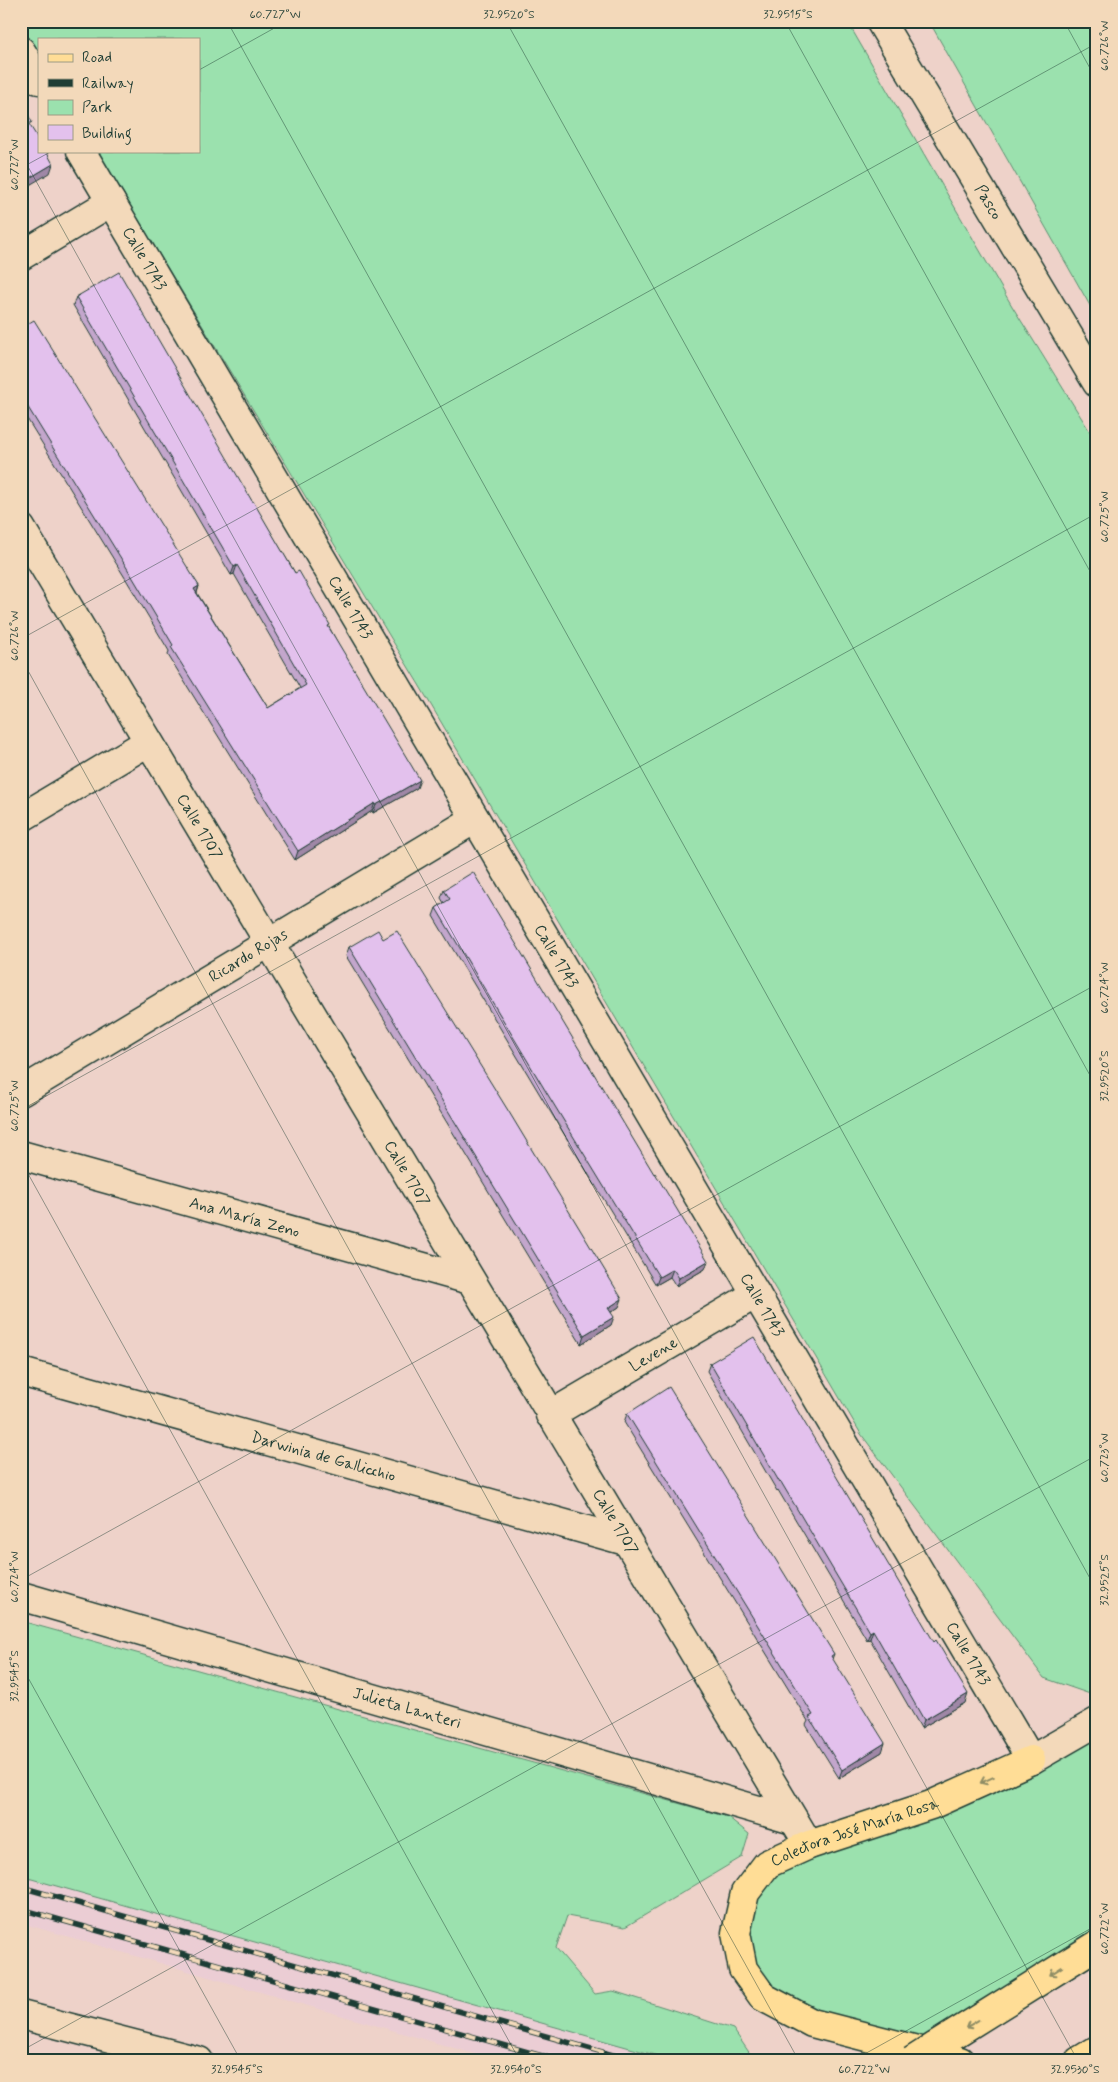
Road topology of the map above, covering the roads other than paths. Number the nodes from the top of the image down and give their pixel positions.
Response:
1 (880, 21) edge
2 (21, 51) edge
3 (38, 78) edge
4 (82, 152) edge
5 (111, 202) junction
6 (21, 256) edge
7 (1097, 383) edge
8 (23, 535) edge
9 (148, 742) junction
10 (21, 818) edge
11 (475, 819) junction
12 (269, 943) junction
13 (21, 1092) edge
14 (21, 1155) edge
15 (470, 1280) junction
16 (756, 1294) junction
17 (21, 1372) edge
18 (550, 1415) junction
19 (626, 1542) junction
20 (21, 1596) edge
21 (1097, 1722) edge
22 (1031, 1760) junction
23 (793, 1820) junction
24 (809, 1844) junction
25 (1097, 1945) edge
26 (21, 2015) edge
27 (1097, 2050) edge
28 (199, 2061) edge
29 (912, 2061) edge
30 (960, 2061) edge
31 (1079, 2061) edge

1 - 7 street, Pasco
2 - 3 street
4 - 5 street, Calle 1743
5 - 6 street
5 - 11 street, Calle 1743
8 - 9 street, Calle 1707
9 - 10 street
9 - 12 street, Calle 1707
11 - 12 street, Ricardo Rojas
11 - 16 street, Calle 1743
12 - 13 street, Ricardo Rojas
12 - 15 street, Calle 1707
14 - 15 street, Ana María Zeno
15 - 18 street, Calle 1707
16 - 18 street, Levene
16 - 22 street, Calle 1743
17 - 19 street, Darwinia de Gallicchio
18 - 19 street, Calle 1707
19 - 23 street, Calle 1707
20 - 23 street, Julieta Lanteri
21 - 22 street, Colectora José María Rosa
22 -> 24 main road, Colectora José María Rosa
23 - 24 street, Calle 1707
24 - 30 main road, Colectora José María Rosa
25 -> 29 main road, bridge
26 - 28 street
27 - 31 main road

